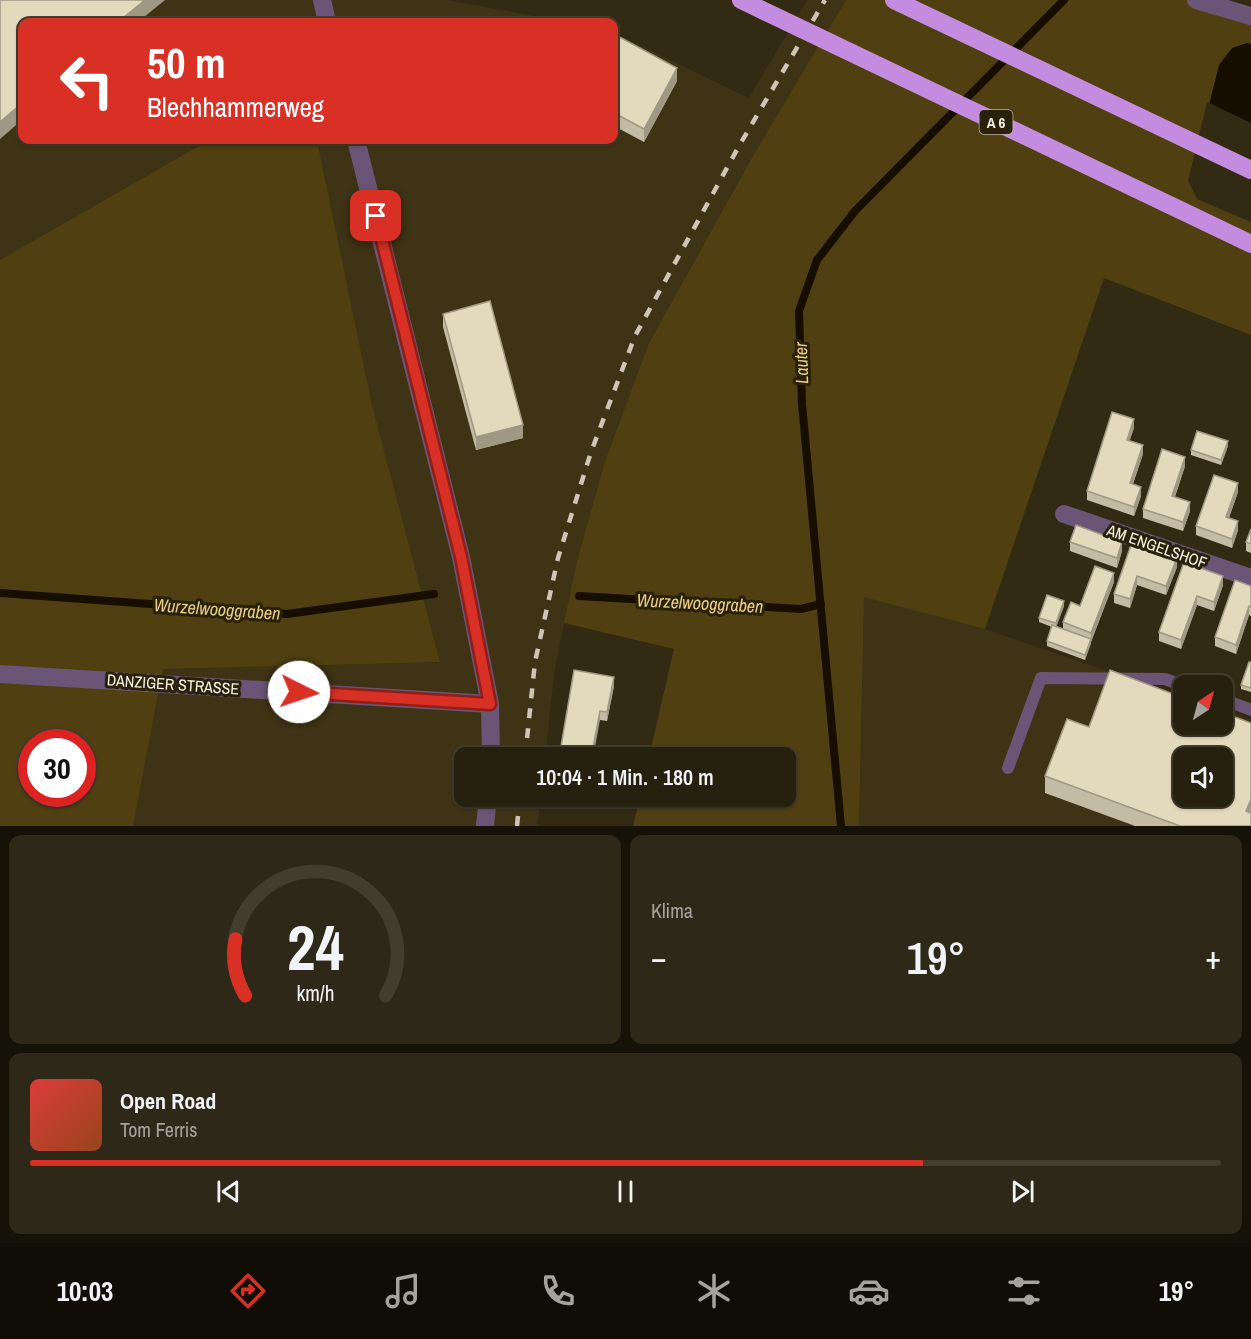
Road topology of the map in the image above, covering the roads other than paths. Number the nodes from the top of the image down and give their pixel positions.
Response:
1 (322, 0) edge
2 (741, 0) edge
3 (894, 0) edge
4 (1196, 0) edge
5 (1251, 16) edge
6 (326, 18) edge
7 (357, 144) edge
8 (1251, 170) edge
9 (1251, 244) edge
10 (1064, 514) dead end
11 (1251, 578) edge
12 (0, 674) edge
13 (1173, 682) edge
14 (1233, 703) edge
15 (490, 704) junction
16 (1251, 710) edge
17 (492, 747) edge
18 (1008, 768) dead end
19 (487, 807) edge
20 (485, 826) edge

1 - 6 street
2 - 9 highway, A 6, bridge
3 - 8 highway
4 - 5 street
7 - 15 street
10 - 11 street, AM ENGELSHOF
12 - 15 street, DANZIGER STRASSE
13 - 18 lane
14 - 16 lane
15 - 17 street
19 - 20 street

